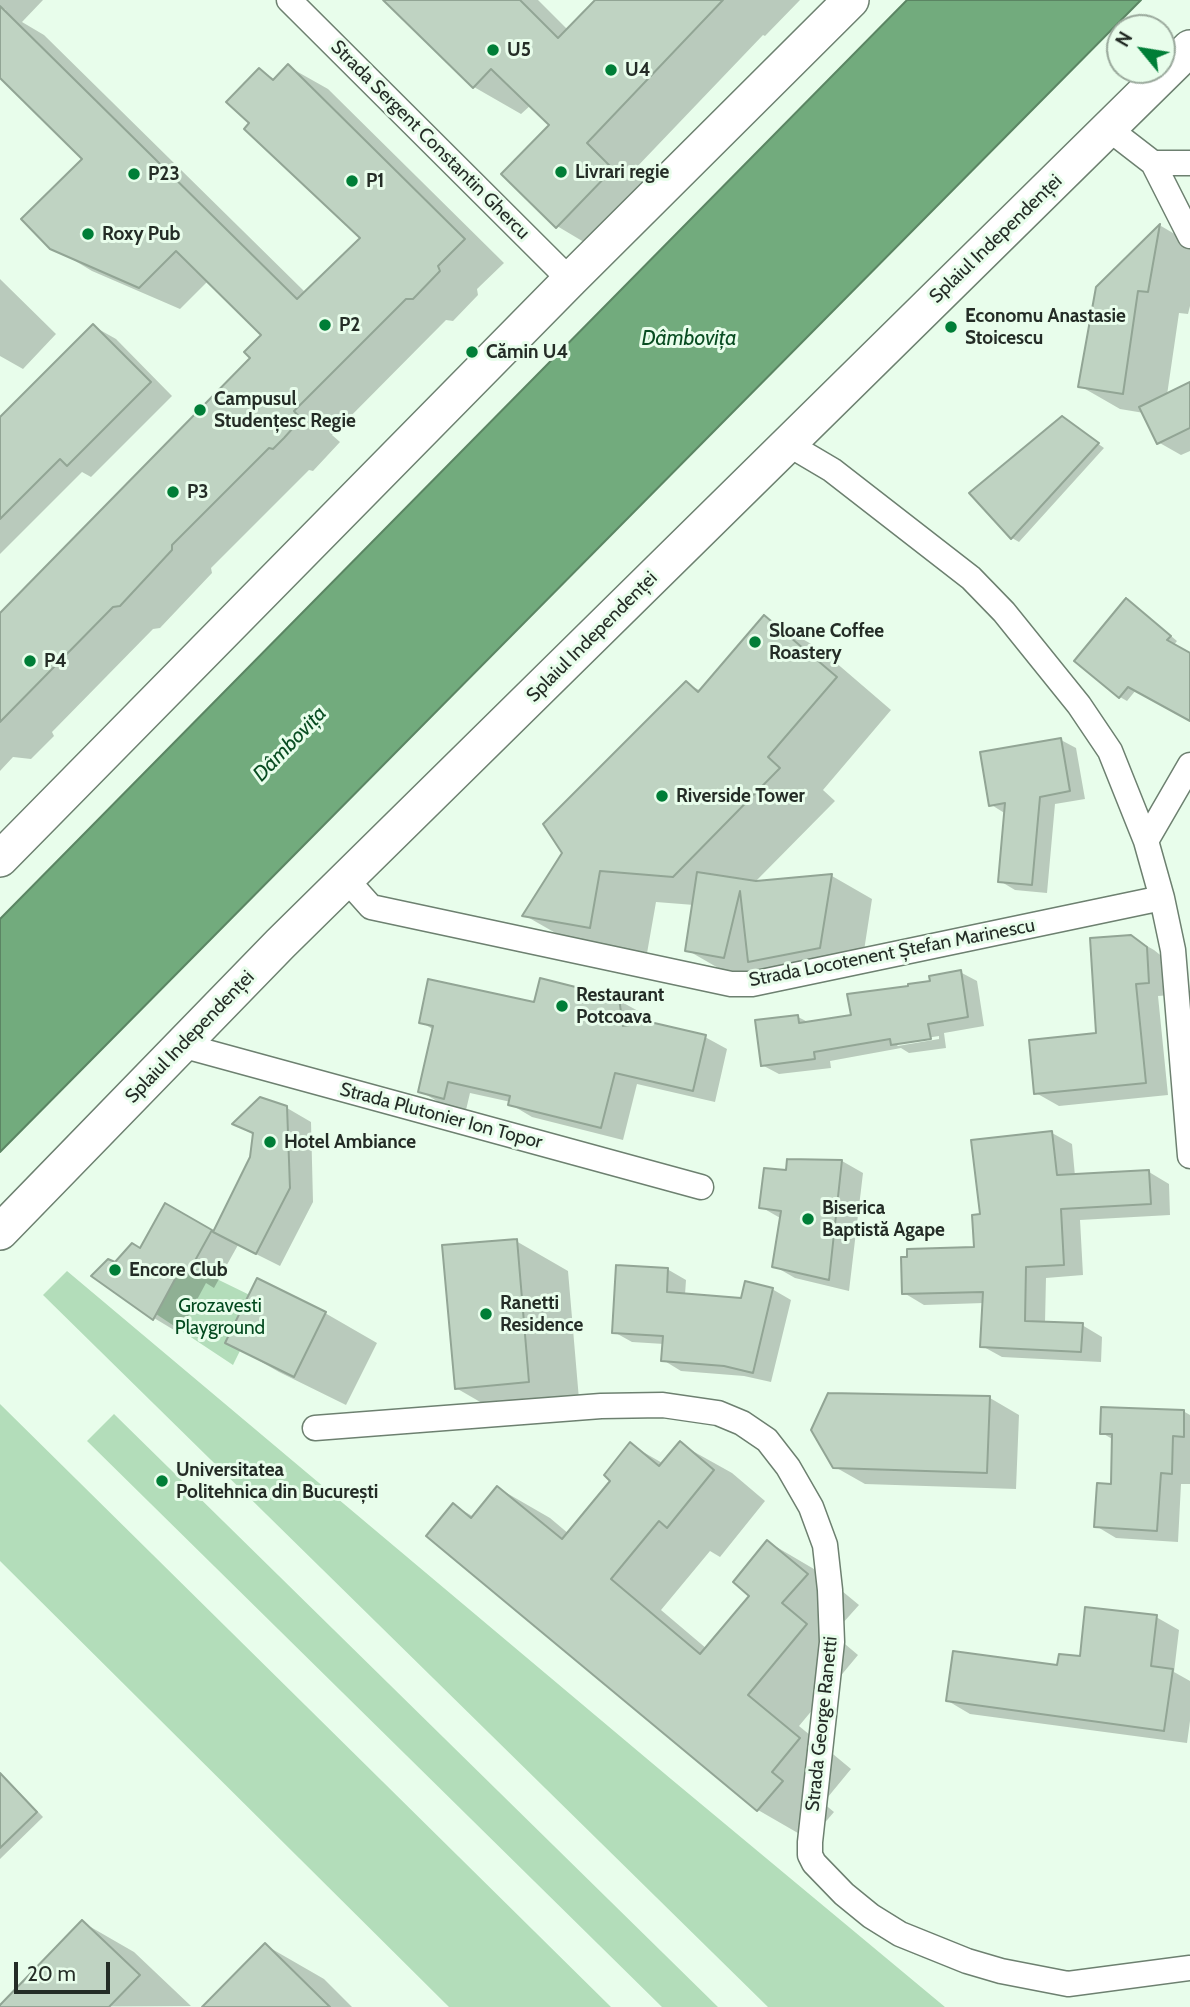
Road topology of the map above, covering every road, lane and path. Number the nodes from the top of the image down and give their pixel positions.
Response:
1 (289, 0) edge
2 (851, 0) edge
3 (1190, 48) edge
4 (1109, 129) junction
5 (1153, 163) junction
6 (1190, 163) edge
7 (1190, 236) edge
8 (570, 280) junction
9 (788, 443) junction
10 (1190, 765) edge
11 (1146, 841) junction
12 (0, 859) edge
13 (346, 879) junction
14 (1162, 898) junction
15 (181, 1045) junction
16 (1190, 1156) edge
17 (701, 1186) dead end
18 (0, 1232) edge
19 (315, 1428) dead end
20 (1190, 1968) edge

1 - 8 street, Strada Sergent Constantin Ghercu
2 - 8 main road
3 - 4 main road, Splaiul Independenței
4 - 5 street
4 - 9 main road, Splaiul Independenței
5 - 6 street
5 - 7 street
8 - 12 main road
9 - 11 street
9 - 13 main road, Splaiul Independenței
10 - 11 street
11 - 14 street
13 - 14 street, Strada Locotenent Ștefan Marinescu
13 - 15 main road, Splaiul Independenței
14 - 16 street
15 - 17 street, Strada Plutonier Ion Topor
15 - 18 main road, Splaiul Independenței
19 - 20 street, Strada George Ranetti

